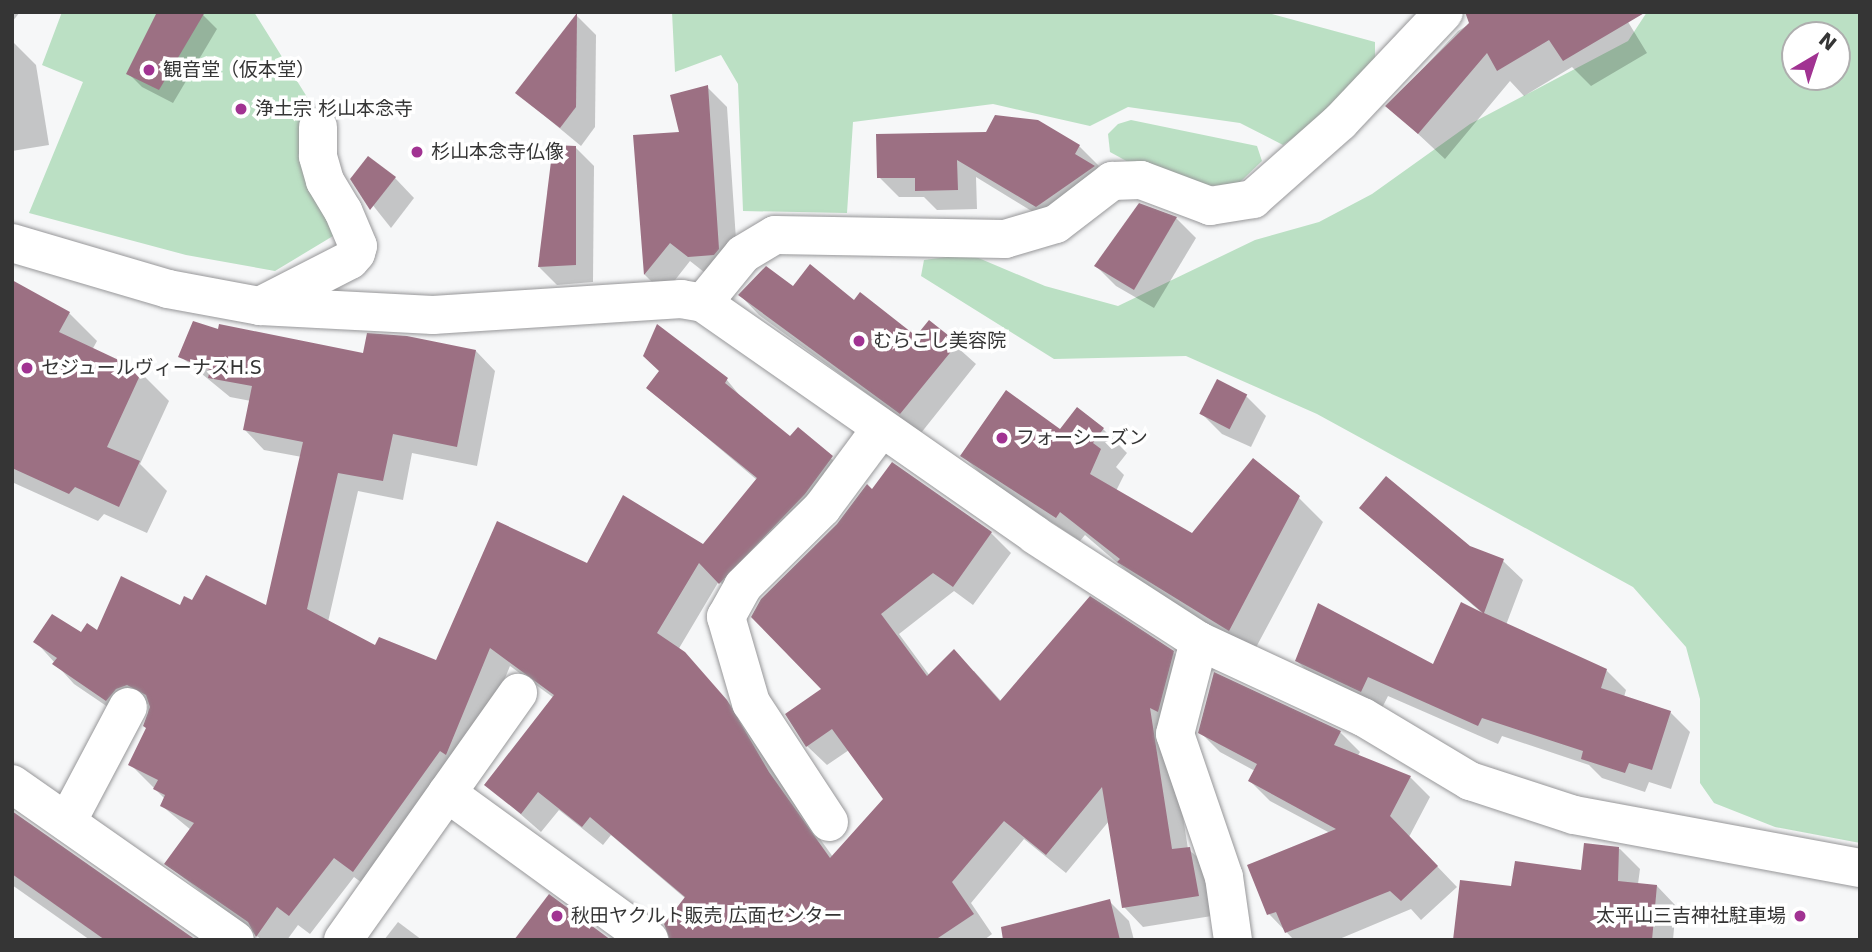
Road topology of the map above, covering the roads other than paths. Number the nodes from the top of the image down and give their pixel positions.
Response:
1 (1444, 12) edge
2 (318, 127) dead end
3 (12, 243) edge
4 (704, 303) junction
5 (260, 306) junction
6 (880, 430) junction
7 (1199, 641) junction
8 (518, 693) dead end
9 (128, 707) dead end
10 (12, 784) edge
11 (447, 793) junction
12 (67, 822) junction
13 (829, 822) dead end
14 (1860, 868) edge
15 (235, 940) edge
16 (343, 940) edge
17 (649, 940) edge
18 (1233, 940) edge

1 - 4 street
2 - 5 street
3 - 5 street
4 - 5 street
4 - 6 street
6 - 7 street
6 - 13 street
7 - 14 street
7 - 18 street
8 - 11 street
9 - 12 street
10 - 12 street
11 - 16 street
11 - 17 street
12 - 15 street

